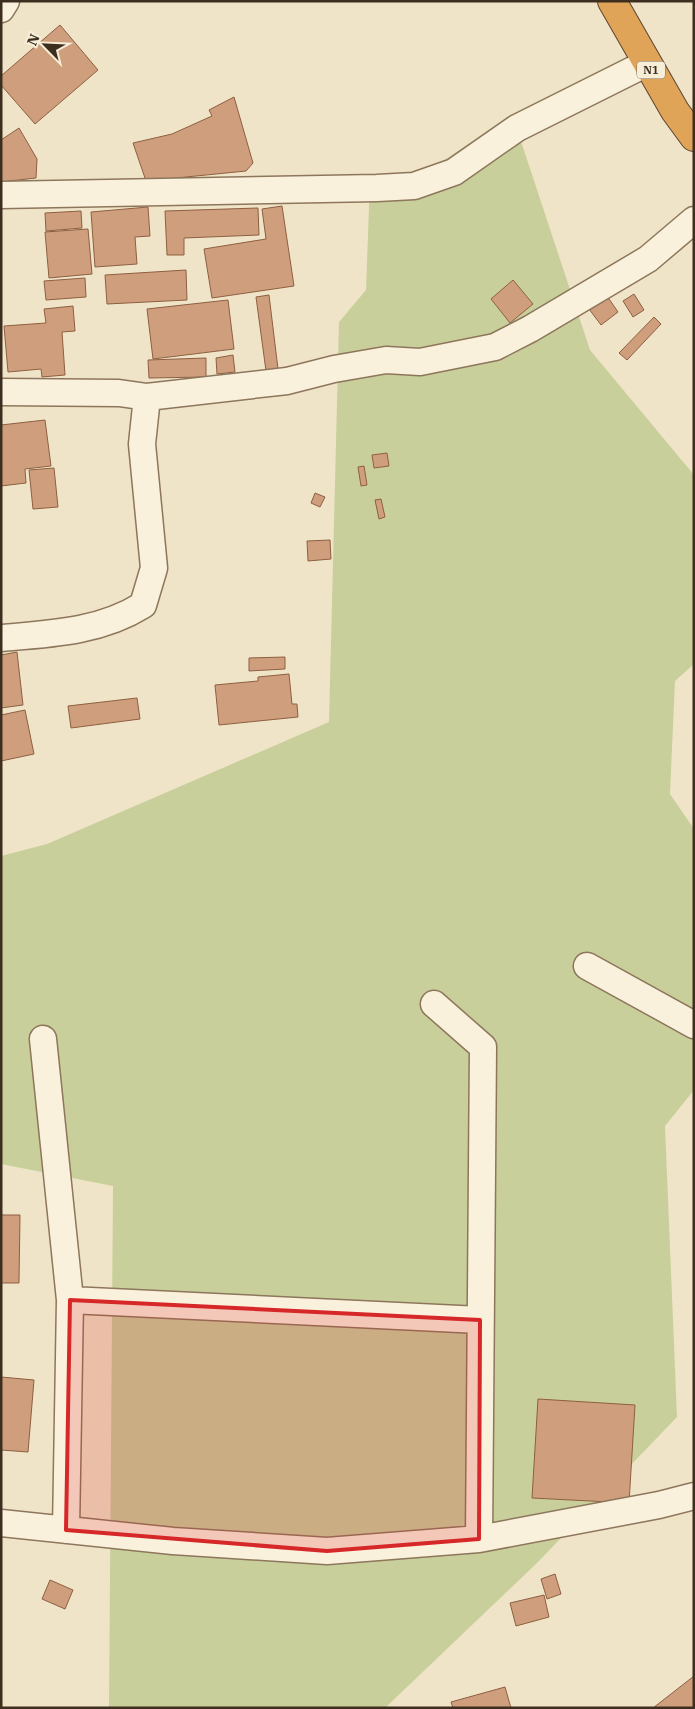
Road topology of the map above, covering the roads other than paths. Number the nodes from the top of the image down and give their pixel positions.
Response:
1 (6, 1) edge
2 (612, 1) edge
3 (1, 9) edge
4 (647, 63) junction
5 (694, 137) edge
6 (1, 195) edge
7 (694, 220) edge
8 (1, 392) edge
9 (147, 397) junction
10 (1, 638) edge
11 (587, 966) dead end
12 (434, 1004) dead end
13 (694, 1025) edge
14 (43, 1039) dead end
15 (70, 1300) junction
16 (480, 1320) junction
17 (694, 1496) edge
18 (1, 1524) edge
19 (66, 1530) junction
20 (478, 1539) junction

1 - 3 street
2 - 4 highway, N1
4 - 5 highway, N1
4 - 6 street
7 - 9 street
8 - 9 street
9 - 10 street
11 - 13 street
12 - 16 street
14 - 15 street
15 - 16 street
15 - 19 street
16 - 20 street
17 - 20 street
18 - 19 street
19 - 20 street

